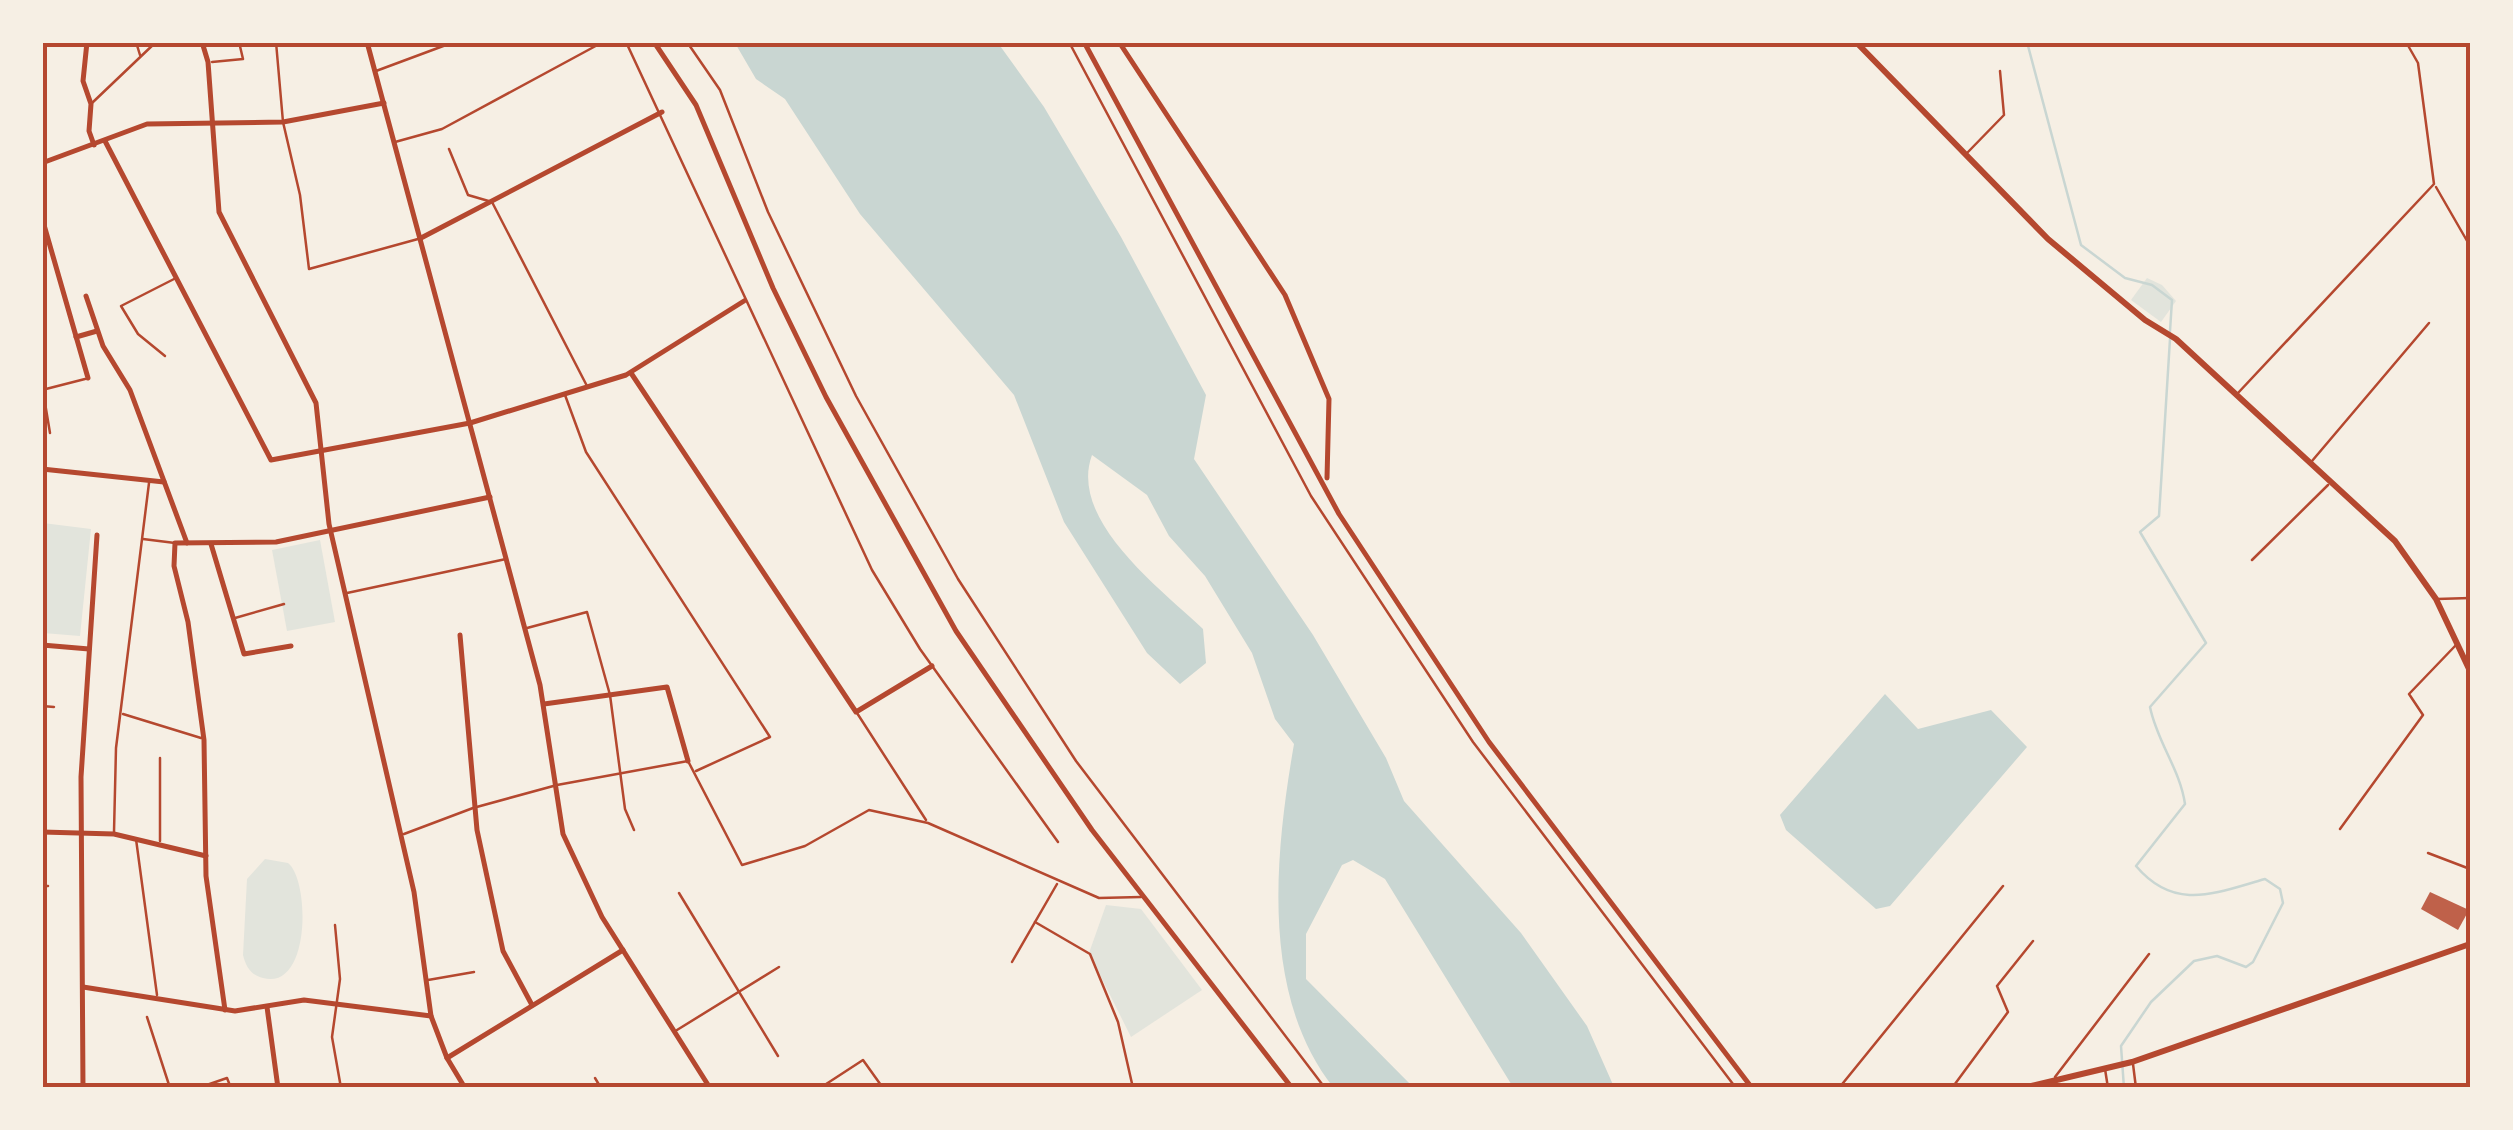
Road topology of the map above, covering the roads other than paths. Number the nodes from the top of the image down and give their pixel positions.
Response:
1 (88, 42) edge
2 (136, 42) edge
3 (156, 42) edge
4 (202, 42) edge
5 (239, 42) edge
6 (276, 42) edge
7 (368, 42) edge
8 (454, 42) edge
9 (603, 42) edge
10 (626, 42) edge
11 (654, 42) edge
12 (1084, 42) edge
13 (1120, 42) edge
14 (2406, 42) edge
15 (1856, 43) edge
16 (140, 56) junction
17 (208, 62) junction
18 (375, 71) junction
19 (2000, 71) dead end
20 (384, 103) junction
21 (91, 104) junction
22 (662, 112) junction
23 (283, 122) junction
24 (212, 125) junction
25 (104, 141) junction
26 (394, 142) junction
27 (94, 145) junction
28 (449, 149) dead end
29 (1967, 153) junction
30 (42, 164) edge
31 (2434, 184) junction
32 (492, 202) junction
33 (42, 218) edge
34 (421, 238) junction
35 (2470, 246) edge
36 (178, 277) junction
37 (86, 296) dead end
38 (744, 301) junction
39 (2429, 323) dead end
40 (97, 331) junction
41 (76, 337) junction
42 (164, 356) dead end
43 (630, 373) junction
44 (88, 378) joint
45 (588, 387) junction
46 (43, 390) edge
47 (2238, 392) junction
48 (565, 394) junction
49 (470, 423) junction
50 (50, 433) dead end
51 (319, 454) junction
52 (2312, 461) junction
53 (42, 469) edge
54 (1327, 478) dead end
55 (149, 480) junction
56 (2333, 481) junction
57 (164, 482) junction
58 (490, 497) junction
59 (330, 530) junction
60 (98, 535) dead end
61 (142, 538) junction
62 (187, 543) junction
63 (175, 544) junction
64 (211, 544) junction
65 (508, 559) junction
66 (2252, 560) dead end
67 (346, 593) junction
68 (2470, 598) edge
69 (2436, 599) junction
70 (284, 604) dead end
71 (233, 618) junction
72 (526, 629) junction
73 (460, 635) dead end
74 (2457, 644) junction
75 (42, 645) edge
76 (291, 646) dead end
77 (89, 648) junction
78 (932, 666) junction
79 (2470, 671) edge
80 (610, 695) junction
81 (544, 704) junction
82 (42, 706) edge
83 (54, 707) dead end
84 (856, 712) junction
85 (122, 714) junction
86 (204, 740) junction
87 (160, 758) dead end
88 (688, 761) junction
89 (694, 772) junction
90 (622, 774) junction
91 (557, 785) junction
92 (473, 808) junction
93 (928, 823) junction
94 (2340, 829) dead end
95 (634, 830) dead end
96 (79, 831) junction
97 (42, 832) edge
98 (114, 834) junction
99 (401, 835) junction
100 (136, 838) junction
101 (1058, 842) dead end
102 (160, 843) junction
103 (2428, 853) dead end
104 (207, 856) junction
105 (2470, 869) edge
106 (1058, 883) junction
107 (2003, 886) dead end
108 (679, 894) dead end
109 (1143, 897) junction
110 (1035, 922) junction
111 (335, 925) dead end
112 (2033, 941) dead end
113 (2470, 944) edge
114 (624, 949) junction
115 (2149, 954) dead end
116 (1012, 962) dead end
117 (778, 967) dead end
118 (474, 972) dead end
119 (427, 980) junction
120 (82, 987) junction
121 (740, 993) junction
122 (158, 1001) junction
123 (336, 1005) junction
124 (532, 1005) junction
125 (267, 1007) junction
126 (225, 1010) junction
127 (148, 1016) dead end
128 (431, 1016) junction
129 (676, 1031) junction
130 (778, 1056) dead end
131 (447, 1058) junction
132 (2132, 1062) junction
133 (2107, 1067) junction
134 (596, 1078) dead end
135 (2054, 1078) junction
136 (706, 1086) edge
137 (83, 1088) edge
138 (170, 1088) edge
139 (198, 1088) edge
140 (231, 1088) edge
141 (278, 1088) edge
142 (340, 1088) edge
143 (465, 1088) edge
144 (601, 1088) edge
145 (820, 1088) edge
146 (883, 1088) edge
147 (1132, 1088) edge
148 (1292, 1088) edge
149 (1752, 1088) edge
150 (1839, 1088) edge
151 (1952, 1088) edge
152 (2023, 1088) edge
153 (2108, 1088) edge
154 (2136, 1088) edge

1 - 21 street
2 - 16 lane
3 - 16 lane
4 - 17 street
5 - 17 lane
6 - 23 lane
7 - 18 street
8 - 18 lane
9 - 26 lane
10 - 22 lane
11 - 109 street
12 - 149 street
13 - 54 street
14 - 31 lane
15 - 29 main road
16 - 21 lane
17 - 24 street
18 - 20 street
19 - 29 lane
20 - 23 street
20 - 26 street
21 - 27 street
22 - 32 street
22 - 38 lane
23 - 24 street
23 - 34 lane
24 - 25 street
24 - 51 street
25 - 27 street
25 - 36 street
26 - 34 street
27 - 30 street
28 - 32 lane
29 - 47 main road
31 - 35 lane
31 - 47 lane
32 - 34 street
32 - 45 lane
33 - 41 street
34 - 49 street
36 - 42 lane
36 - 51 street
37 - 40 street
38 - 43 street
38 - 78 lane
39 - 52 lane
40 - 41 street
40 - 57 street
41 - 44 street
43 - 45 street
43 - 84 street
44 - 46 lane
45 - 48 street
46 - 50 lane
47 - 52 main road
48 - 49 street
48 - 89 lane
49 - 51 street
49 - 58 street
51 - 59 street
52 - 56 main road
53 - 55 street
55 - 57 street
55 - 61 lane
56 - 66 lane
56 - 69 main road
57 - 62 street
58 - 59 street
58 - 65 street
59 - 64 street
59 - 67 street
60 - 77 street
61 - 63 lane
61 - 85 lane
62 - 63 street
62 - 64 street
63 - 86 street
64 - 71 street
65 - 67 lane
65 - 72 street
67 - 99 street
68 - 69 lane
69 - 74 main road
70 - 71 lane
71 - 76 street
72 - 80 lane
72 - 81 street
73 - 92 street
74 - 79 main road
74 - 94 lane
75 - 77 street
77 - 96 street
78 - 84 street
78 - 101 lane
80 - 81 street
80 - 88 street
80 - 90 lane
81 - 91 street
82 - 83 lane
84 - 93 lane
85 - 86 lane
85 - 98 lane
86 - 104 street
87 - 102 lane
88 - 89 lane
88 - 90 lane
89 - 93 lane
90 - 91 lane
90 - 95 lane
91 - 92 lane
91 - 114 street
92 - 99 lane
92 - 124 street
93 - 106 lane
96 - 97 street
96 - 98 street
96 - 120 street
98 - 100 street
99 - 119 street
100 - 102 street
100 - 122 lane
102 - 104 street
103 - 105 lane
104 - 126 street
106 - 109 lane
106 - 110 lane
107 - 150 lane
108 - 121 lane
109 - 148 street
110 - 116 lane
110 - 147 lane
111 - 123 lane
112 - 151 lane
113 - 132 main road
114 - 124 street
114 - 129 street
115 - 135 lane
117 - 121 lane
118 - 119 lane
119 - 128 street
120 - 122 street
120 - 137 street
121 - 129 lane
121 - 130 lane
122 - 126 street
123 - 125 street
123 - 128 street
123 - 142 lane
124 - 131 street
125 - 126 street
125 - 141 street
127 - 138 lane
128 - 131 street
129 - 136 street
131 - 143 street
132 - 133 main road
132 - 154 lane
133 - 135 main road
133 - 153 lane
134 - 144 lane
135 - 152 main road
139 - 140 lane
145 - 146 lane

